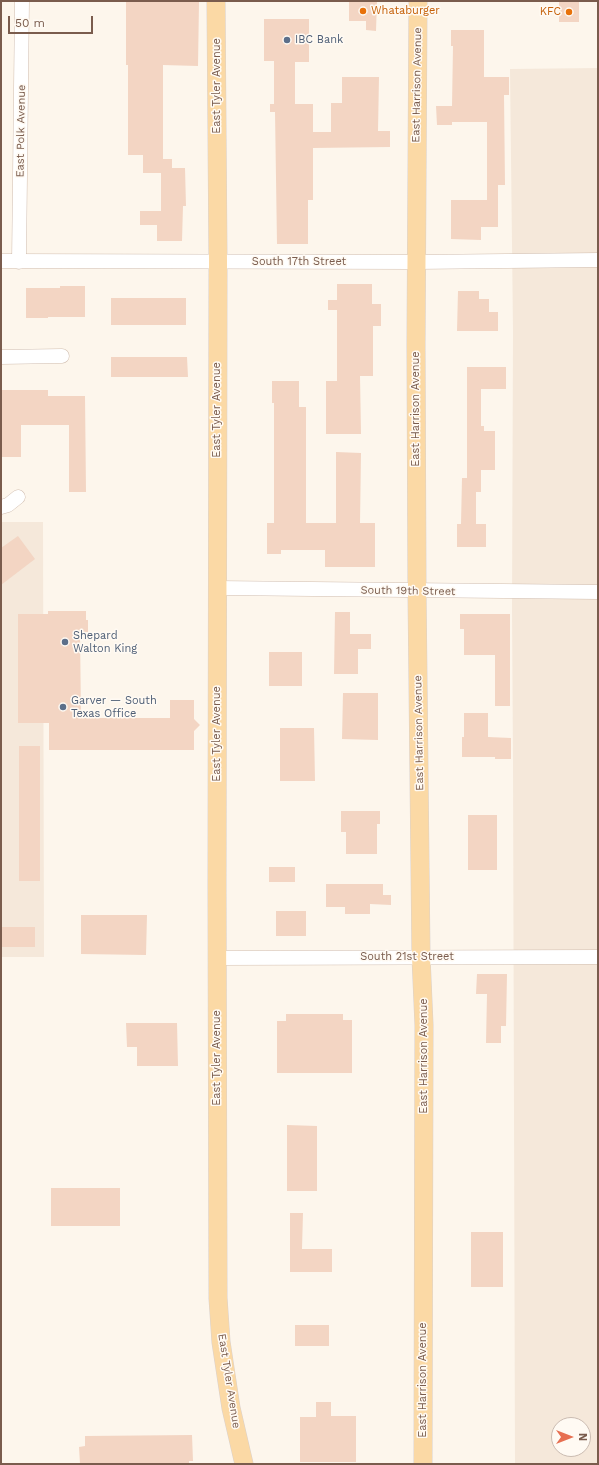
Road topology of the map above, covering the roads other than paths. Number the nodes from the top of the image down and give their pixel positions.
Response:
1 (22, 1) edge
2 (216, 1) edge
3 (418, 1) edge
4 (598, 260) edge
5 (1, 261) edge
6 (19, 262) junction
7 (218, 262) junction
8 (416, 262) junction
9 (62, 356) dead end
10 (1, 357) edge
11 (18, 497) dead end
12 (1, 507) edge
13 (217, 588) junction
14 (417, 591) junction
15 (598, 592) edge
16 (421, 956) junction
17 (598, 956) edge
18 (217, 958) junction
19 (244, 1464) edge
20 (423, 1464) edge

1 - 6 street, East Polk Avenue
2 - 7 main road, East Tyler Avenue
3 - 8 main road, East Harrison Avenue
4 - 8 street, South 17th Street
5 - 6 street, South 17th Street
6 - 7 street, South 17th Street
7 - 8 street, South 17th Street
7 - 13 main road, East Tyler Avenue
8 - 14 main road, East Harrison Avenue
9 - 10 street
11 - 12 street
13 - 14 street, South 19th Street
13 - 18 main road, East Tyler Avenue
14 - 15 street, South 19th Street
14 - 16 main road, East Harrison Avenue
16 - 17 street, South 21st Street
16 - 18 street, South 21st Street
16 - 20 main road, East Harrison Avenue
18 - 19 main road, East Tyler Avenue

